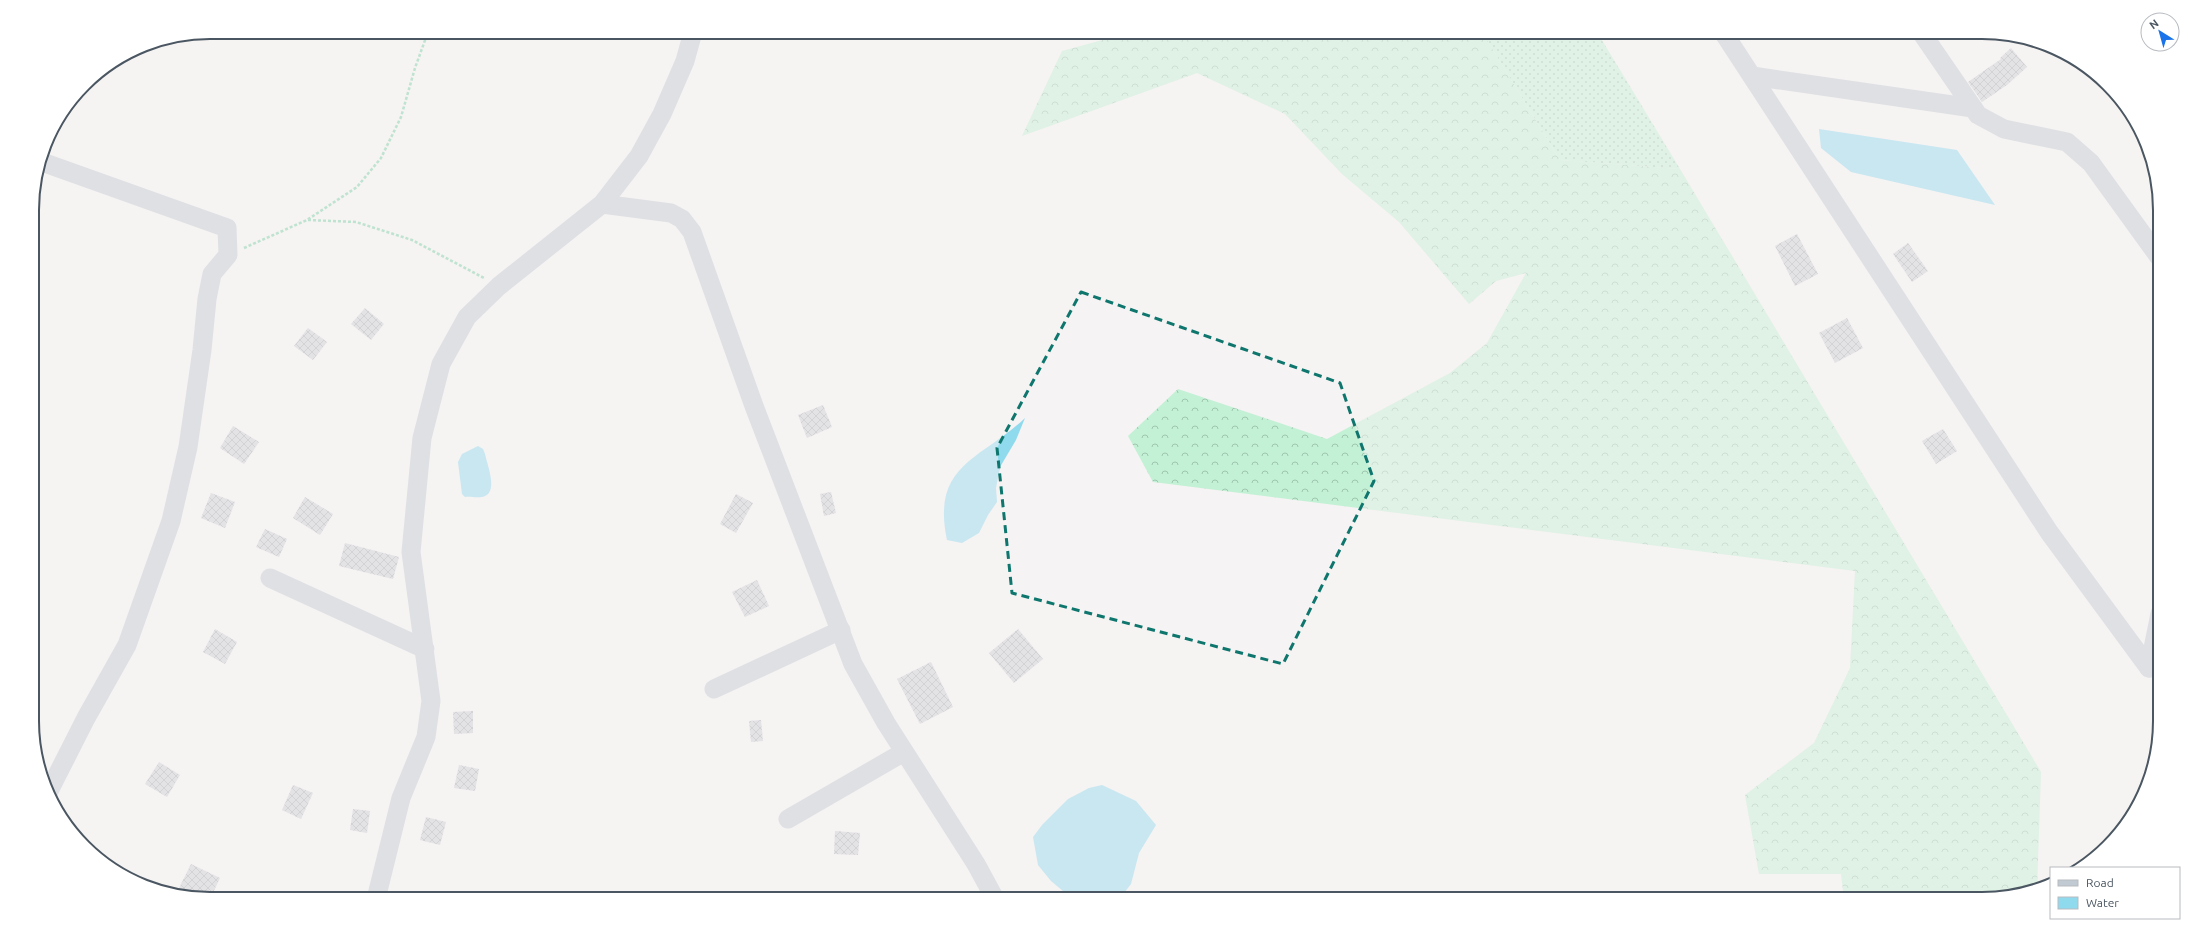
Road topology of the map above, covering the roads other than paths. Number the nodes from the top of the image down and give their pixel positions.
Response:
1 (692, 39) edge
2 (1728, 39) edge
3 (1926, 39) edge
4 (1752, 76) junction
5 (1973, 108) junction
6 (46, 163) edge
7 (602, 204) junction
8 (2153, 249) edge
9 (270, 578) dead end
10 (841, 630) junction
11 (425, 649) junction
12 (2153, 666) edge
13 (714, 689) dead end
14 (904, 752) junction
15 (52, 786) edge
16 (788, 820) dead end
17 (378, 892) edge
18 (991, 892) edge

1 - 7 street
2 - 4 street
3 - 5 street
4 - 5 street
4 - 12 street
5 - 8 street
6 - 15 street
7 - 10 street
7 - 11 street
9 - 11 street
10 - 13 street
10 - 14 street
11 - 17 street
14 - 16 street
14 - 18 street

